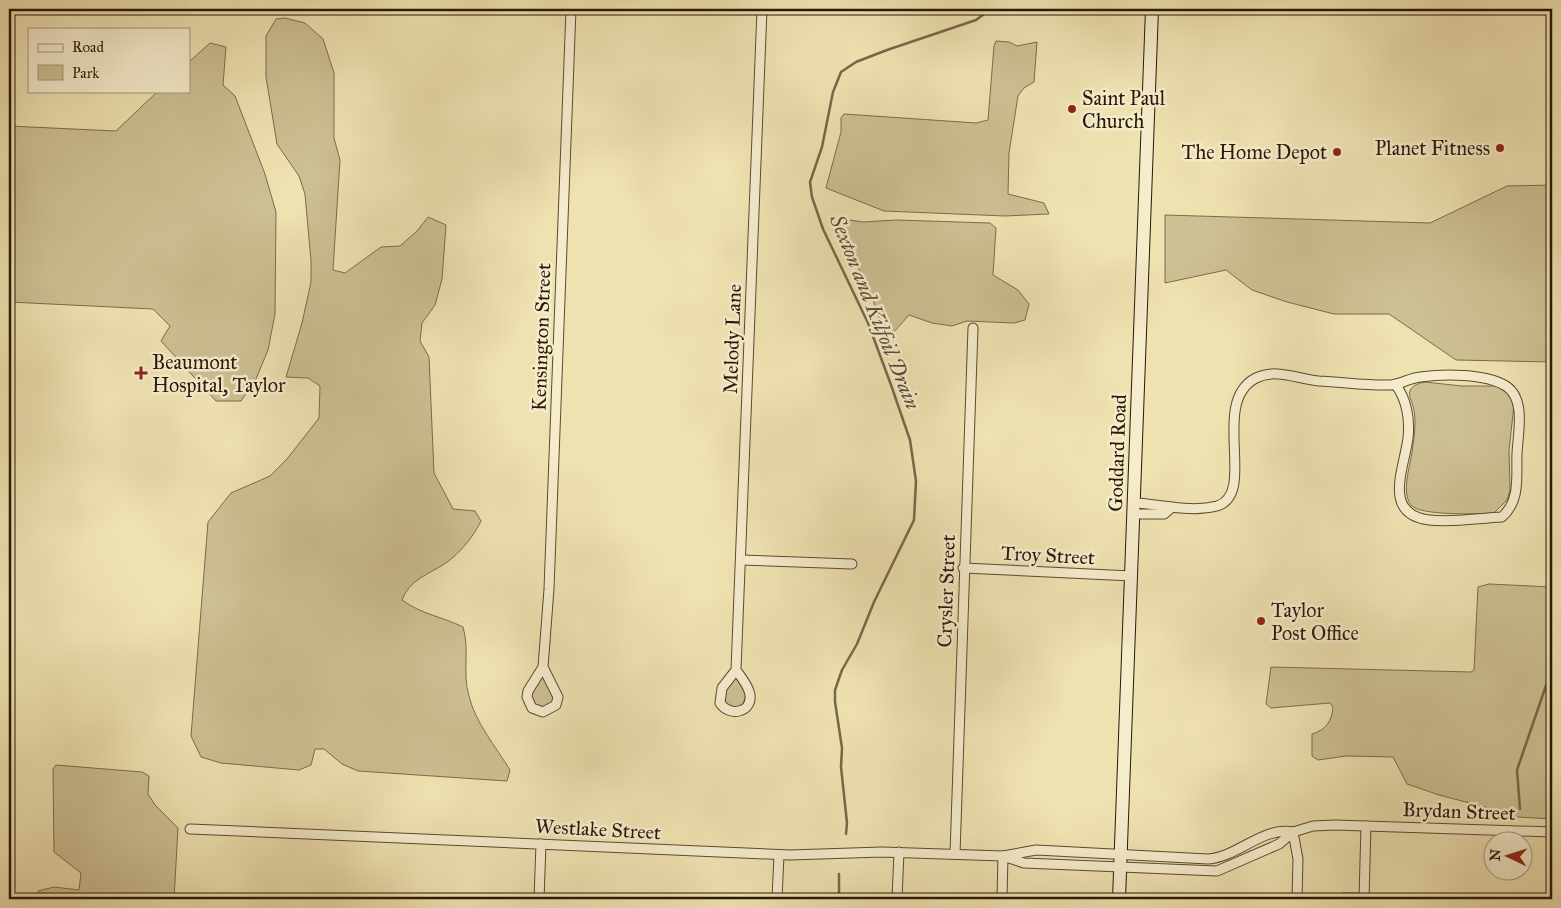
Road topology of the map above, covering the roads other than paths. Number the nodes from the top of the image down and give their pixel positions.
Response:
1 (571, 9) edge
2 (762, 9) edge
3 (1152, 9) edge
4 (973, 328) dead end
5 (1395, 384) junction
6 (1134, 508) junction
7 (742, 560) junction
8 (852, 564) dead end
9 (964, 568) junction
10 (1132, 576) junction
11 (544, 667) junction
12 (736, 670) junction
13 (1366, 826) junction
14 (190, 828) dead end
15 (1293, 832) junction
16 (1552, 832) edge
17 (541, 844) junction
18 (899, 852) junction
19 (779, 854) junction
20 (955, 854) junction
21 (1003, 856) junction
22 (1120, 861) junction
23 (1343, 898) dead end
24 (1364, 898) edge
25 (539, 899) edge
26 (777, 899) edge
27 (897, 899) edge
28 (1002, 899) edge
29 (1119, 899) edge
30 (1297, 899) edge
31 (1399, 899) edge

1 - 11 street, Kensington Street
2 - 7 street, Melody Lane
3 - 6 main road, Goddard Road
4 - 9 street, Crysler Street
5 - 5 street
5 - 6 street
6 - 10 main road, Goddard Road
7 - 8 street
7 - 12 street, Melody Lane
9 - 10 street, Troy Street
9 - 20 street, Crysler Street
10 - 22 main road, Goddard Road
11 - 11 street, Kensington Street
12 - 12 street
13 - 15 street, Brydan Street
13 - 16 street, Brydan Street
13 - 24 street
14 - 17 street, Westlake Street
15 - 22 street, Brydan Street
15 - 22 street, Brydan Street
15 - 30 street
17 - 19 street, Westlake Street
17 - 25 street
18 - 19 street, Westlake Street
18 - 20 street, Westlake Street
18 - 27 street
19 - 26 street
20 - 21 street, Westlake Street
21 - 22 street, Westlake Street
21 - 22 street, Westlake Street
21 - 28 street
22 - 29 main road, Goddard Road
23 - 24 street
24 - 31 street

